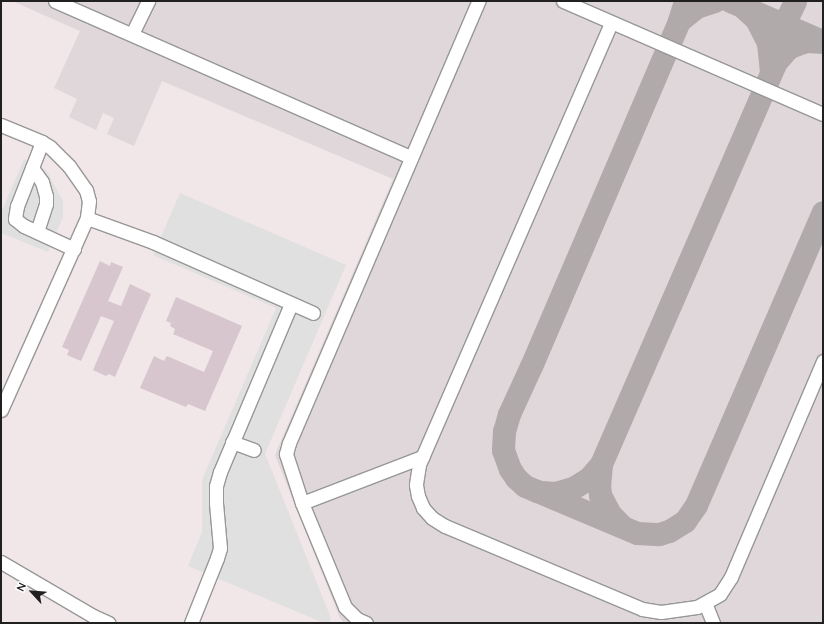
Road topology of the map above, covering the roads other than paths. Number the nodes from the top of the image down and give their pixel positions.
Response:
1 (55, 1) edge
2 (148, 1) edge
3 (478, 1) edge
4 (563, 1) edge
5 (611, 23) junction
6 (132, 34) junction
7 (823, 114) edge
8 (3, 130) edge
9 (42, 142) junction
10 (411, 157) junction
11 (32, 168) junction
12 (87, 218) junction
13 (37, 232) junction
14 (74, 248) junction
15 (291, 304) junction
16 (313, 313) dead end
17 (823, 361) edge
18 (1, 410) edge
19 (232, 442) junction
20 (254, 450) dead end
21 (422, 457) junction
22 (302, 503) junction
23 (1, 562) edge
24 (705, 604) junction
25 (109, 623) edge
26 (191, 623) edge
27 (366, 623) edge
28 (713, 623) edge

1 - 6 street
2 - 6 street
3 - 10 street
4 - 5 street
5 - 7 street
5 - 21 street
6 - 10 street
8 - 9 street
9 - 11 street
9 - 12 street
10 - 22 street
11 - 13 street
11 - 13 street
12 - 14 street
12 - 15 street
13 - 14 street
14 - 18 street
15 - 16 street
15 - 19 street
17 - 24 street
19 - 20 street
19 - 26 street
21 - 22 street
21 - 24 street
22 - 27 street
23 - 25 street
24 - 28 street

